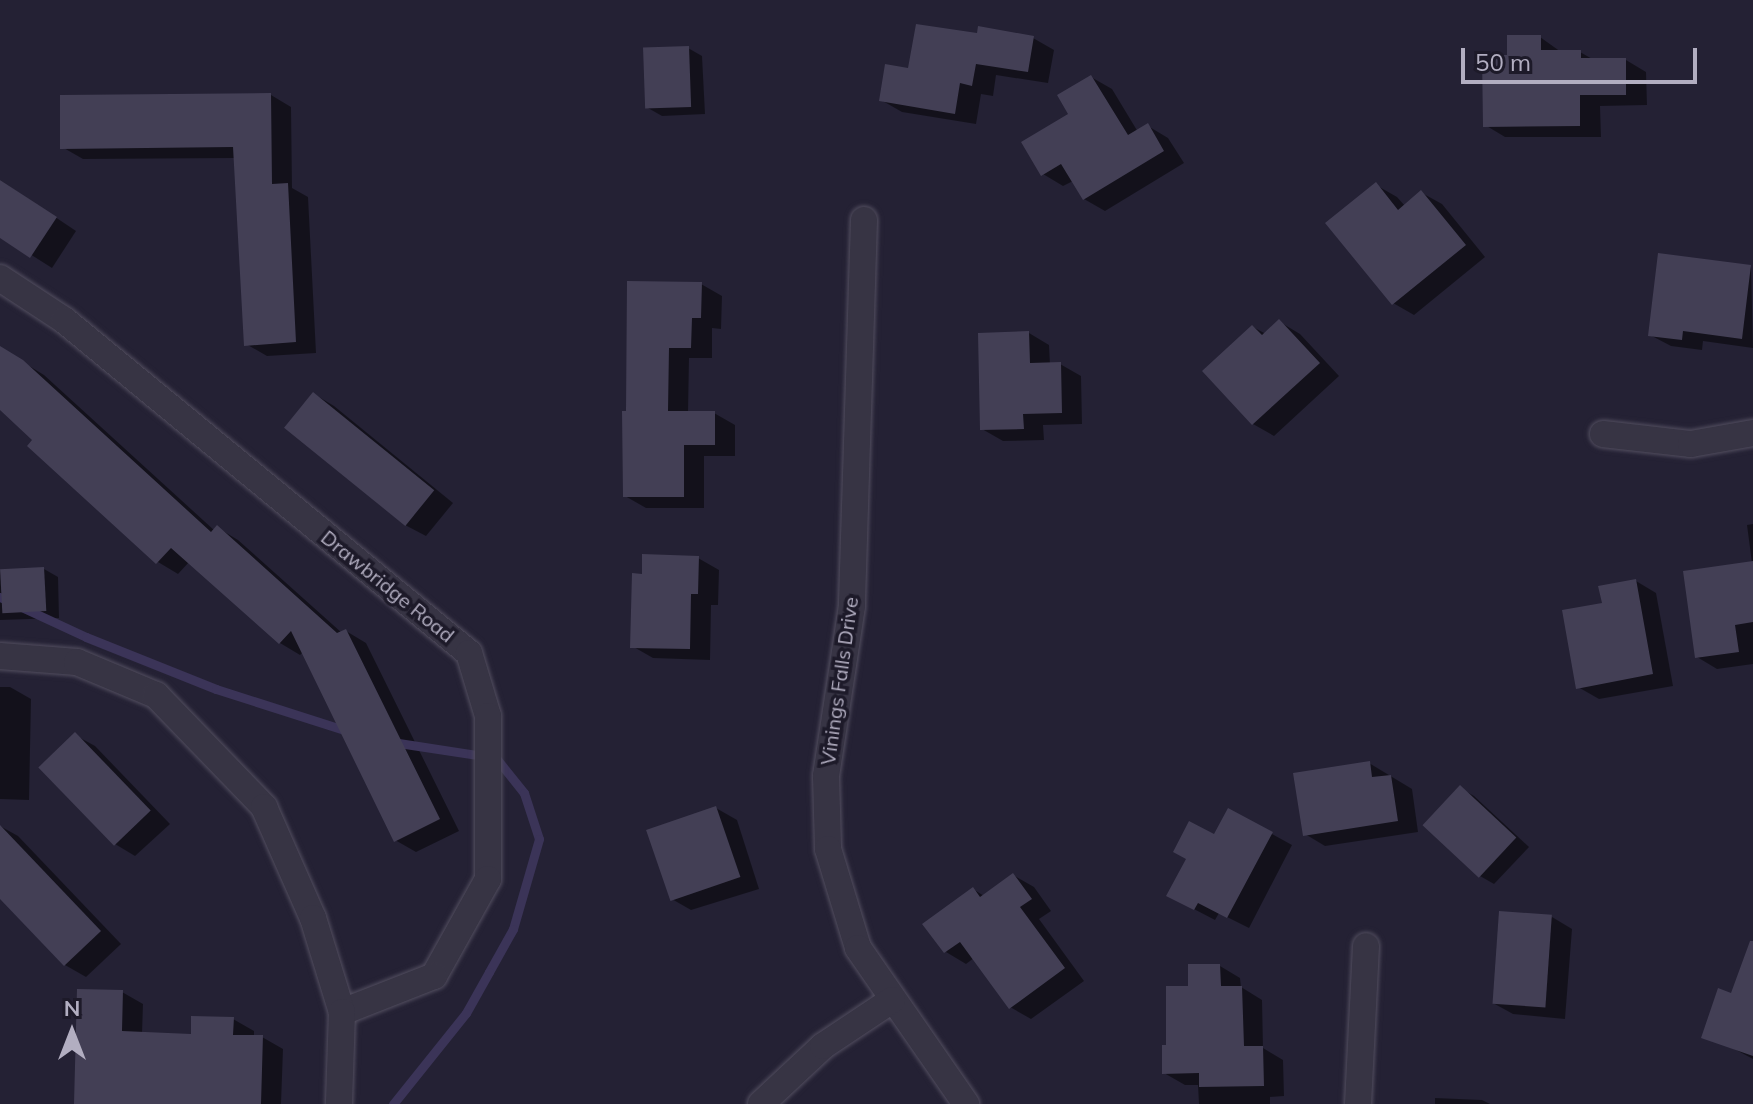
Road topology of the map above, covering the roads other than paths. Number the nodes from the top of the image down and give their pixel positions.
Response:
1 (864, 220) dead end
2 (0, 278) edge
3 (1753, 433) edge
4 (1603, 434) dead end
5 (0, 656) edge
6 (1366, 946) dead end
7 (892, 1000) junction
8 (342, 1012) junction
9 (339, 1104) edge
10 (761, 1104) edge
11 (966, 1104) edge
12 (1358, 1104) edge

1 - 7 street, Vinings Falls Drive
2 - 8 street, Drawbridge Road
3 - 4 street
5 - 8 street
6 - 12 street
7 - 10 street
7 - 11 street, Vinings Falls Drive
8 - 9 street

